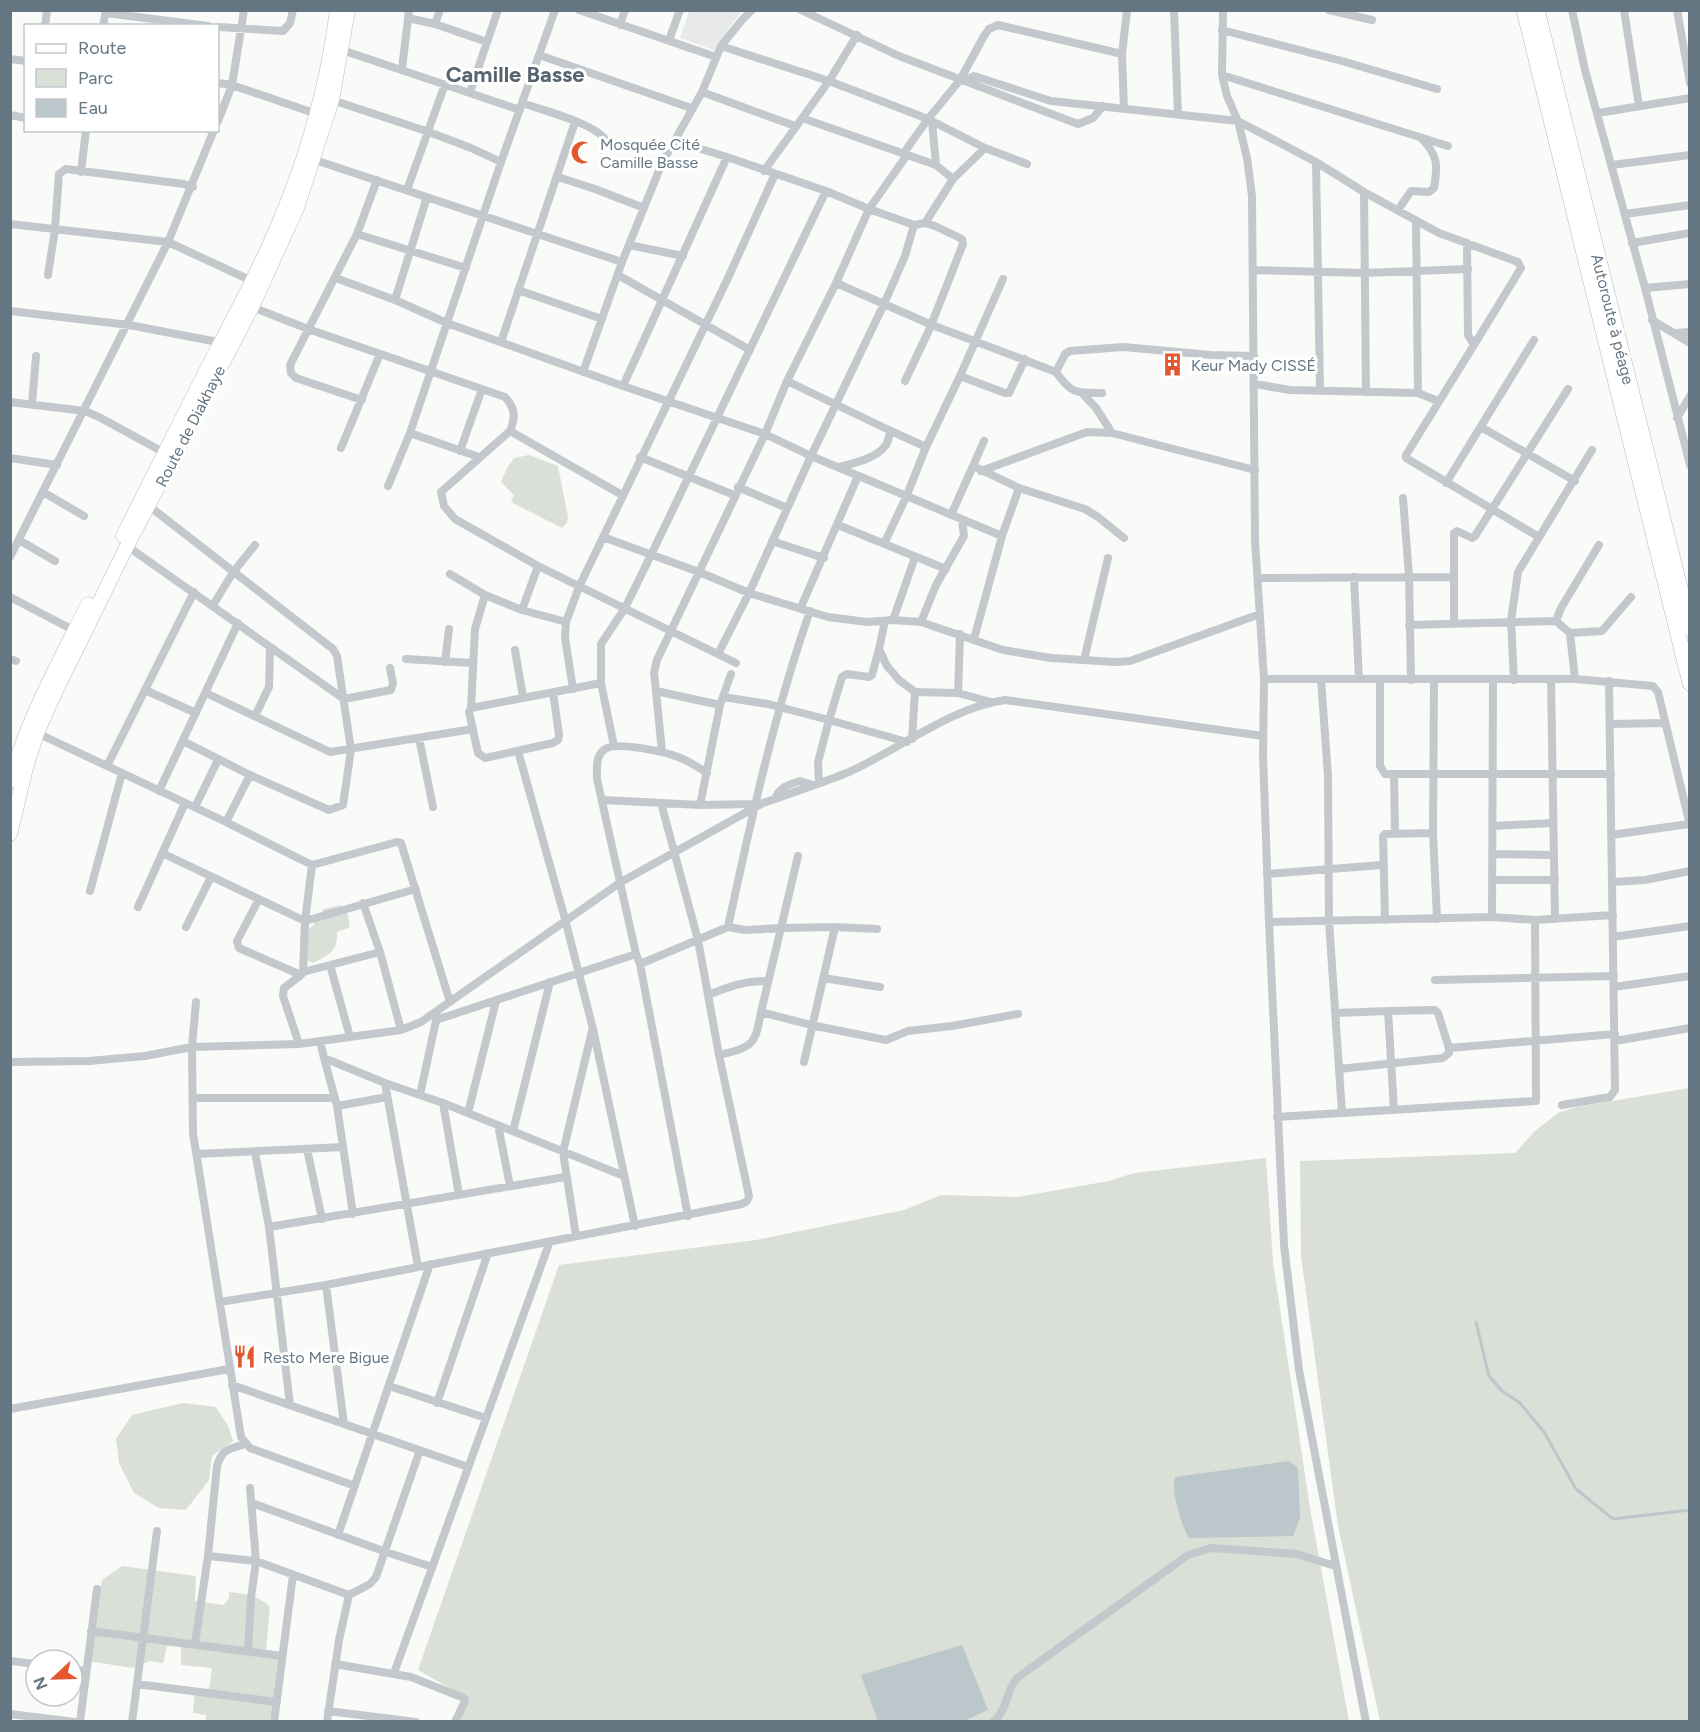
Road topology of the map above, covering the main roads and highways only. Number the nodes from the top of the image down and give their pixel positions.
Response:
1 (337, 10) edge
2 (348, 10) edge
3 (1524, 10) edge
4 (1537, 10) edge
5 (309, 158) junction
6 (226, 344) junction
7 (1689, 628) edge
8 (1689, 683) edge
9 (10, 781) edge
10 (10, 834) edge

1 - 5 main road, Route de Diakhaye
2 - 5 main road, Route de Diakhaye
3 - 8 highway
4 - 7 highway, Autoroute à péage
5 - 6 main road, Route de Diakhaye
5 - 6 main road, Route de Diakhaye
6 - 9 main road, Route de Diakhaye
6 - 10 main road, Route de Diakhaye

